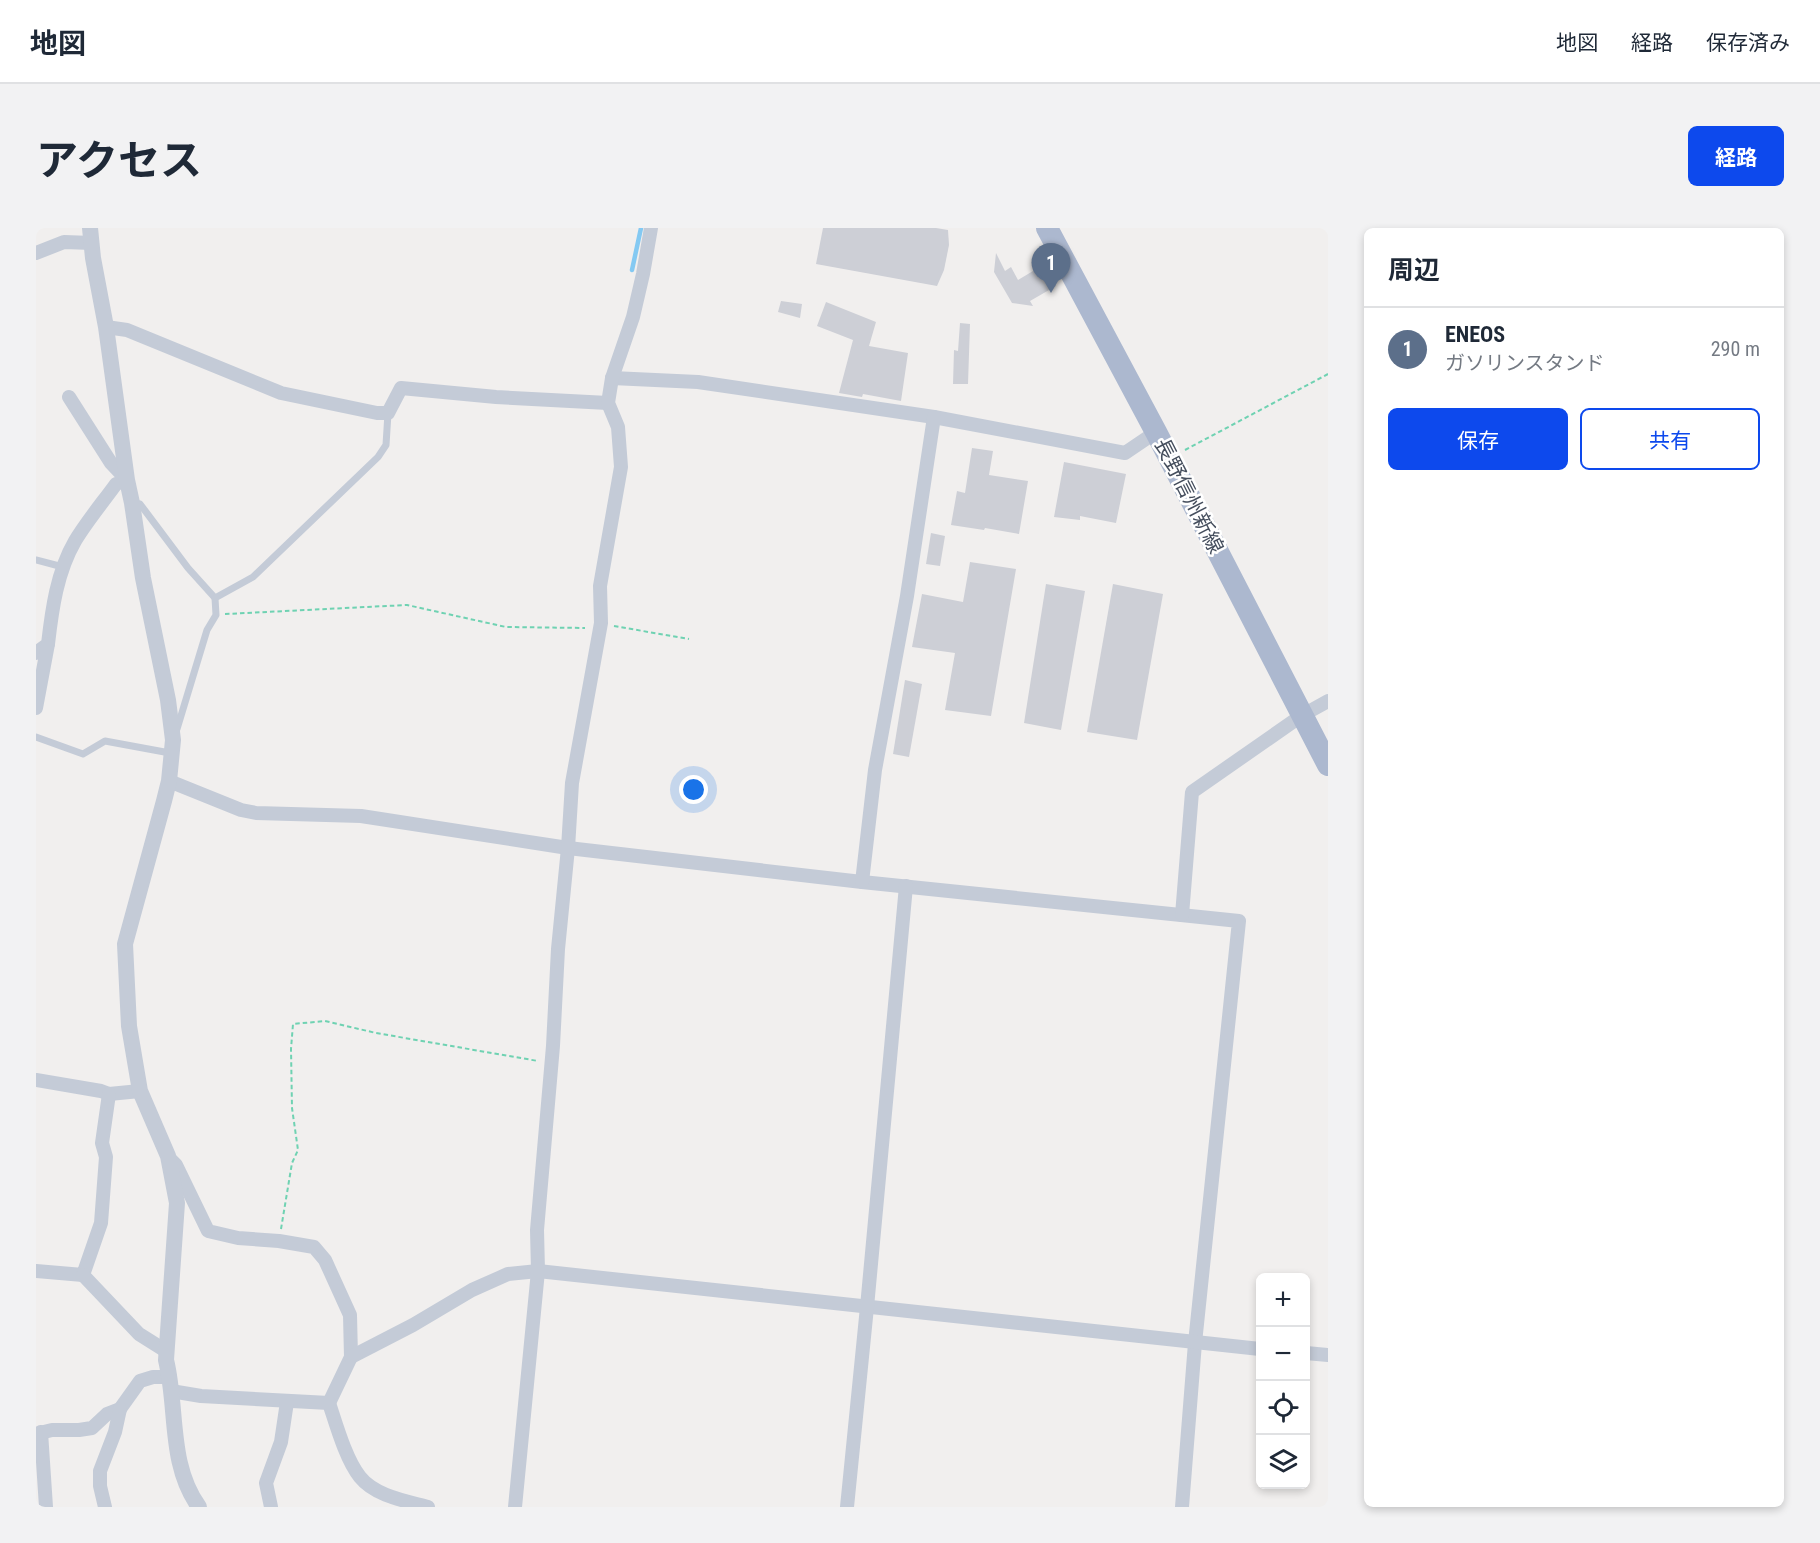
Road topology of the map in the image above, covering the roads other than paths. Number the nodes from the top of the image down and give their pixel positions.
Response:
1 (651, 228) edge
2 (1047, 228) edge
3 (91, 236) edge
4 (36, 253) edge
5 (106, 327) junction
6 (612, 378) junction
7 (69, 397) dead end
8 (608, 403) junction
9 (388, 413) junction
10 (934, 417) junction
11 (1156, 432) junction
12 (126, 480) junction
13 (132, 503) junction
14 (36, 560) edge
15 (63, 567) junction
16 (215, 598) junction
17 (48, 644) junction
18 (36, 653) edge
19 (1328, 701) edge
20 (36, 708) edge
21 (1301, 716) junction
22 (36, 738) edge
23 (172, 747) junction
24 (1328, 765) edge
25 (169, 781) junction
26 (568, 848) junction
27 (862, 882) junction
28 (906, 886) junction
29 (1182, 915) junction
30 (36, 1080) edge
31 (140, 1090) junction
32 (109, 1094) junction
33 (168, 1156) junction
34 (36, 1271) edge
35 (538, 1271) junction
36 (82, 1275) junction
37 (867, 1307) junction
38 (1195, 1343) junction
39 (1256, 1349) edge
40 (166, 1351) junction
41 (1310, 1353) edge
42 (1328, 1355) edge
43 (351, 1356) junction
44 (170, 1384) junction
45 (286, 1402) junction
46 (329, 1403) junction
47 (120, 1409) junction
48 (38, 1433) edge
49 (46, 1507) edge
50 (105, 1507) edge
51 (199, 1507) edge
52 (271, 1507) edge
53 (428, 1507) edge
54 (515, 1507) edge
55 (847, 1507) edge
56 (1182, 1507) edge

1 - 6 street
2 - 11 main road, 長野信州新線
3 - 4 street
3 - 5 street
5 - 9 street
5 - 12 street
6 - 8 street
6 - 10 street
7 - 12 street
8 - 9 street
8 - 26 street
9 - 16 lane
10 - 11 street
10 - 27 street
11 - 21 main road, 長野信州新線
12 - 13 street
12 - 15 street
13 - 16 lane
13 - 23 street
14 - 15 lane
15 - 17 street
16 - 23 lane
17 - 18 street
17 - 20 street
19 - 21 street
21 - 24 main road, 長野信州新線
21 - 29 street
22 - 23 lane
23 - 25 street
25 - 26 street
25 - 31 street
26 - 27 street
26 - 35 street
27 - 28 street
28 - 29 street
28 - 37 street
29 - 38 street
30 - 32 street
31 - 32 street
31 - 33 street
32 - 36 street
33 - 40 street
33 - 43 street
34 - 36 street
35 - 37 street
35 - 43 street
35 - 54 street
36 - 40 street
37 - 38 street
37 - 55 street
38 - 39 street
38 - 56 street
40 - 44 street
41 - 42 street
43 - 46 street
44 - 45 street
44 - 47 street
44 - 51 street
45 - 46 street
45 - 52 street
46 - 53 street
47 - 48 street
47 - 50 street
48 - 49 street

